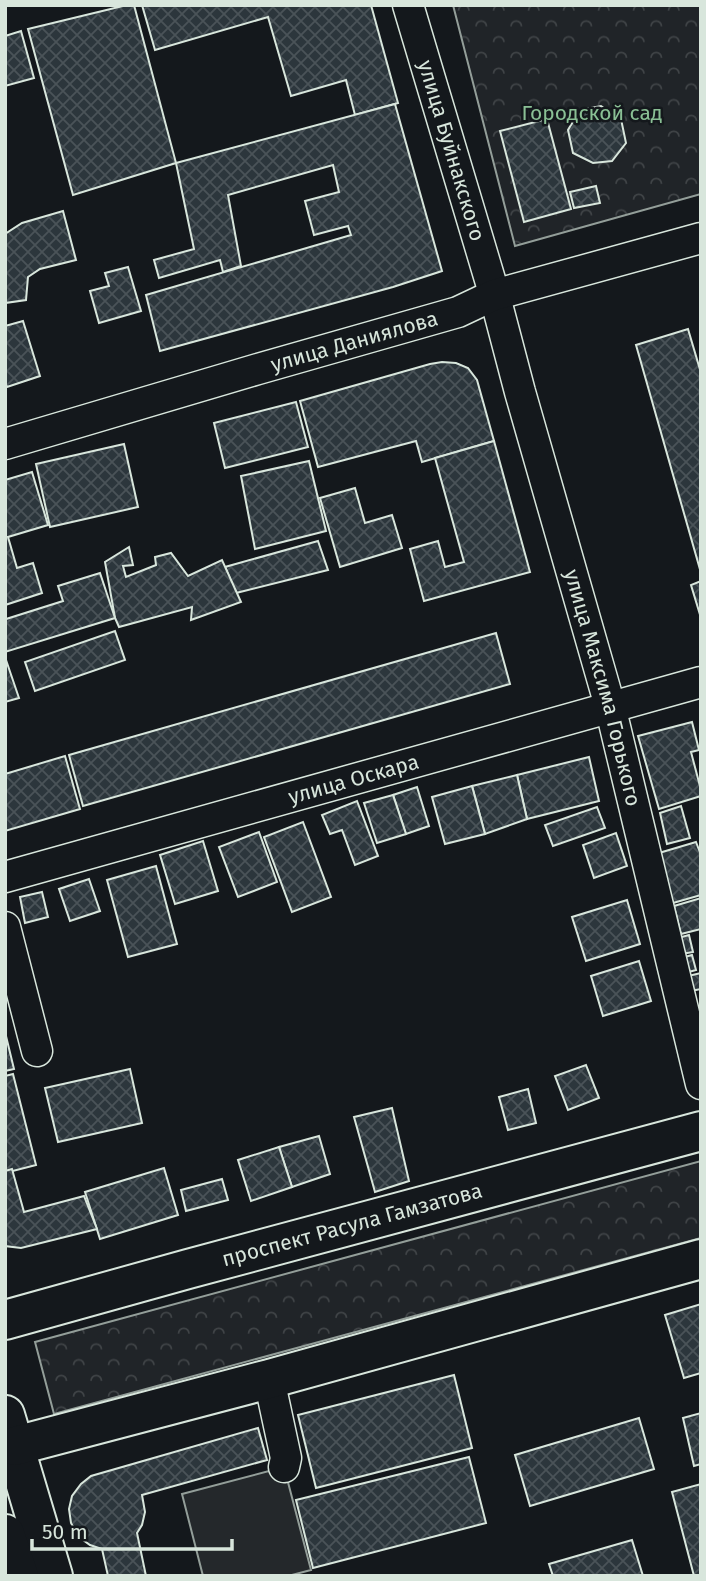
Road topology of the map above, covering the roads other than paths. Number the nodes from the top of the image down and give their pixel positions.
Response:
1 (408, 5) edge
2 (701, 238) edge
3 (494, 294) junction
4 (5, 438) edge
5 (5, 444) edge
6 (701, 682) edge
7 (610, 706) junction
8 (5, 877) edge
9 (5, 927) edge
10 (37, 1051) dead end
11 (701, 1084) edge
12 (701, 1131) edge
13 (701, 1259) edge
14 (5, 1320) edge
15 (269, 1379) junction
16 (8, 1436) edge
17 (285, 1467) dead end
18 (5, 1534) edge
19 (19, 1576) edge
20 (53, 1576) edge

1 - 3 street, улица Буйнакского
2 - 3 street, улица Даниялова
3 - 4 street, улица Даниялова
3 - 5 street, улица Даниялова
3 - 7 street, улица Максима Горького
6 - 7 street, улица Оскара
7 - 8 street, улица Оскара
7 - 11 street, улица Максима Горького
9 - 10 street
12 - 14 main road, проспект Расула Гамзатова
13 - 15 main road
15 - 16 main road
15 - 17 street
16 - 20 main road
18 - 19 main road

